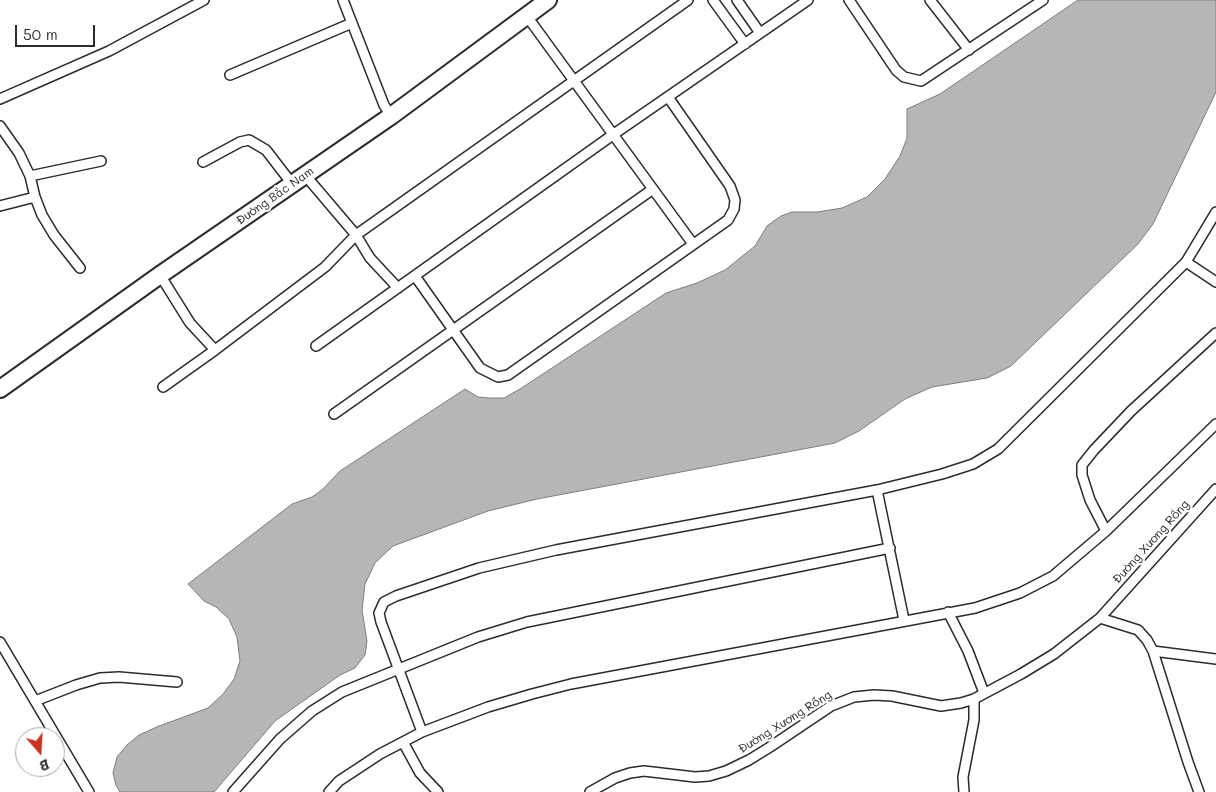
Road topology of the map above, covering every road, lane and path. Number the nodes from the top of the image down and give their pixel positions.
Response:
1 (204, 0) edge
2 (343, 0) edge
3 (548, 0) edge
4 (688, 0) edge
5 (713, 0) edge
6 (737, 0) edge
7 (808, 0) edge
8 (849, 0) edge
9 (930, 0) edge
10 (1044, 0) edge
11 (526, 15) junction
12 (352, 23) junction
13 (760, 33) junction
14 (745, 44) junction
15 (969, 50) junction
16 (230, 75) dead end
17 (574, 81) junction
18 (668, 97) junction
19 (0, 99) edge
20 (391, 116) junction
21 (0, 126) edge
22 (614, 134) junction
23 (101, 161) dead end
24 (203, 162) dead end
25 (30, 176) junction
26 (299, 180) junction
27 (653, 189) junction
28 (35, 196) junction
29 (0, 206) edge
30 (1216, 212) edge
31 (356, 235) junction
32 (693, 244) junction
33 (1186, 262) junction
34 (80, 268) dead end
35 (160, 275) junction
36 (415, 276) junction
37 (1216, 282) edge
38 (398, 288) junction
39 (452, 331) junction
40 (1216, 333) edge
41 (316, 346) dead end
42 (215, 350) junction
43 (163, 386) dead end
44 (0, 389) edge
45 (334, 414) dead end
46 (1216, 426) edge
47 (1216, 489) edge
48 (877, 490) junction
49 (1106, 531) junction
50 (890, 548) junction
51 (948, 612) junction
52 (1100, 618) junction
53 (904, 620) junction
54 (0, 642) edge
55 (1153, 651) junction
56 (1216, 659) edge
57 (398, 668) junction
58 (177, 682) dead end
59 (984, 694) junction
60 (974, 698) junction
61 (35, 701) junction
62 (422, 732) junction
63 (403, 742) junction
64 (90, 792) edge
65 (233, 792) edge
66 (329, 792) edge
67 (438, 792) edge
68 (591, 792) edge
69 (964, 792) edge
70 (1199, 792) edge

1 - 19 street
2 - 12 street
3 - 11 highway, Đường Bắc Nam
4 - 17 street
5 - 14 street
6 - 13 street
7 - 13 street
8 - 15 street
9 - 15 street
10 - 15 street
11 - 17 street
11 - 20 highway, Đường Bắc Nam
12 - 16 street
12 - 20 street
13 - 14 street
14 - 18 street
17 - 22 street
17 - 31 street
18 - 22 street
18 - 32 street
20 - 26 highway, Đường Bắc Nam
21 - 25 street
22 - 27 street
22 - 36 street
23 - 25 street
24 - 26 street
25 - 28 street
26 - 31 street
26 - 35 highway, Đường Bắc Nam
27 - 32 street
27 - 39 street
28 - 29 street
28 - 34 street
30 - 33 street
31 - 38 street
31 - 42 street
32 - 39 street
33 - 37 street
33 - 48 street
35 - 42 street
35 - 44 highway, Đường Bắc Nam
36 - 38 street
36 - 39 street
38 - 41 street
39 - 45 street
40 - 49 street
42 - 43 street
46 - 49 street
47 - 52 street, Đường Xương Rồng
48 - 50 street
48 - 57 street
49 - 51 street
50 - 53 street
50 - 57 street
51 - 53 street
51 - 59 street
52 - 55 street
52 - 59 street, Đường Xương Rồng
53 - 62 street
54 - 61 street
55 - 56 street
55 - 70 street
57 - 62 street
57 - 65 street
58 - 61 street
59 - 60 street, Đường Xương Rồng
60 - 68 street, Đường Xương Rồng
60 - 69 street
61 - 64 street
62 - 63 street
63 - 66 street
63 - 67 street

